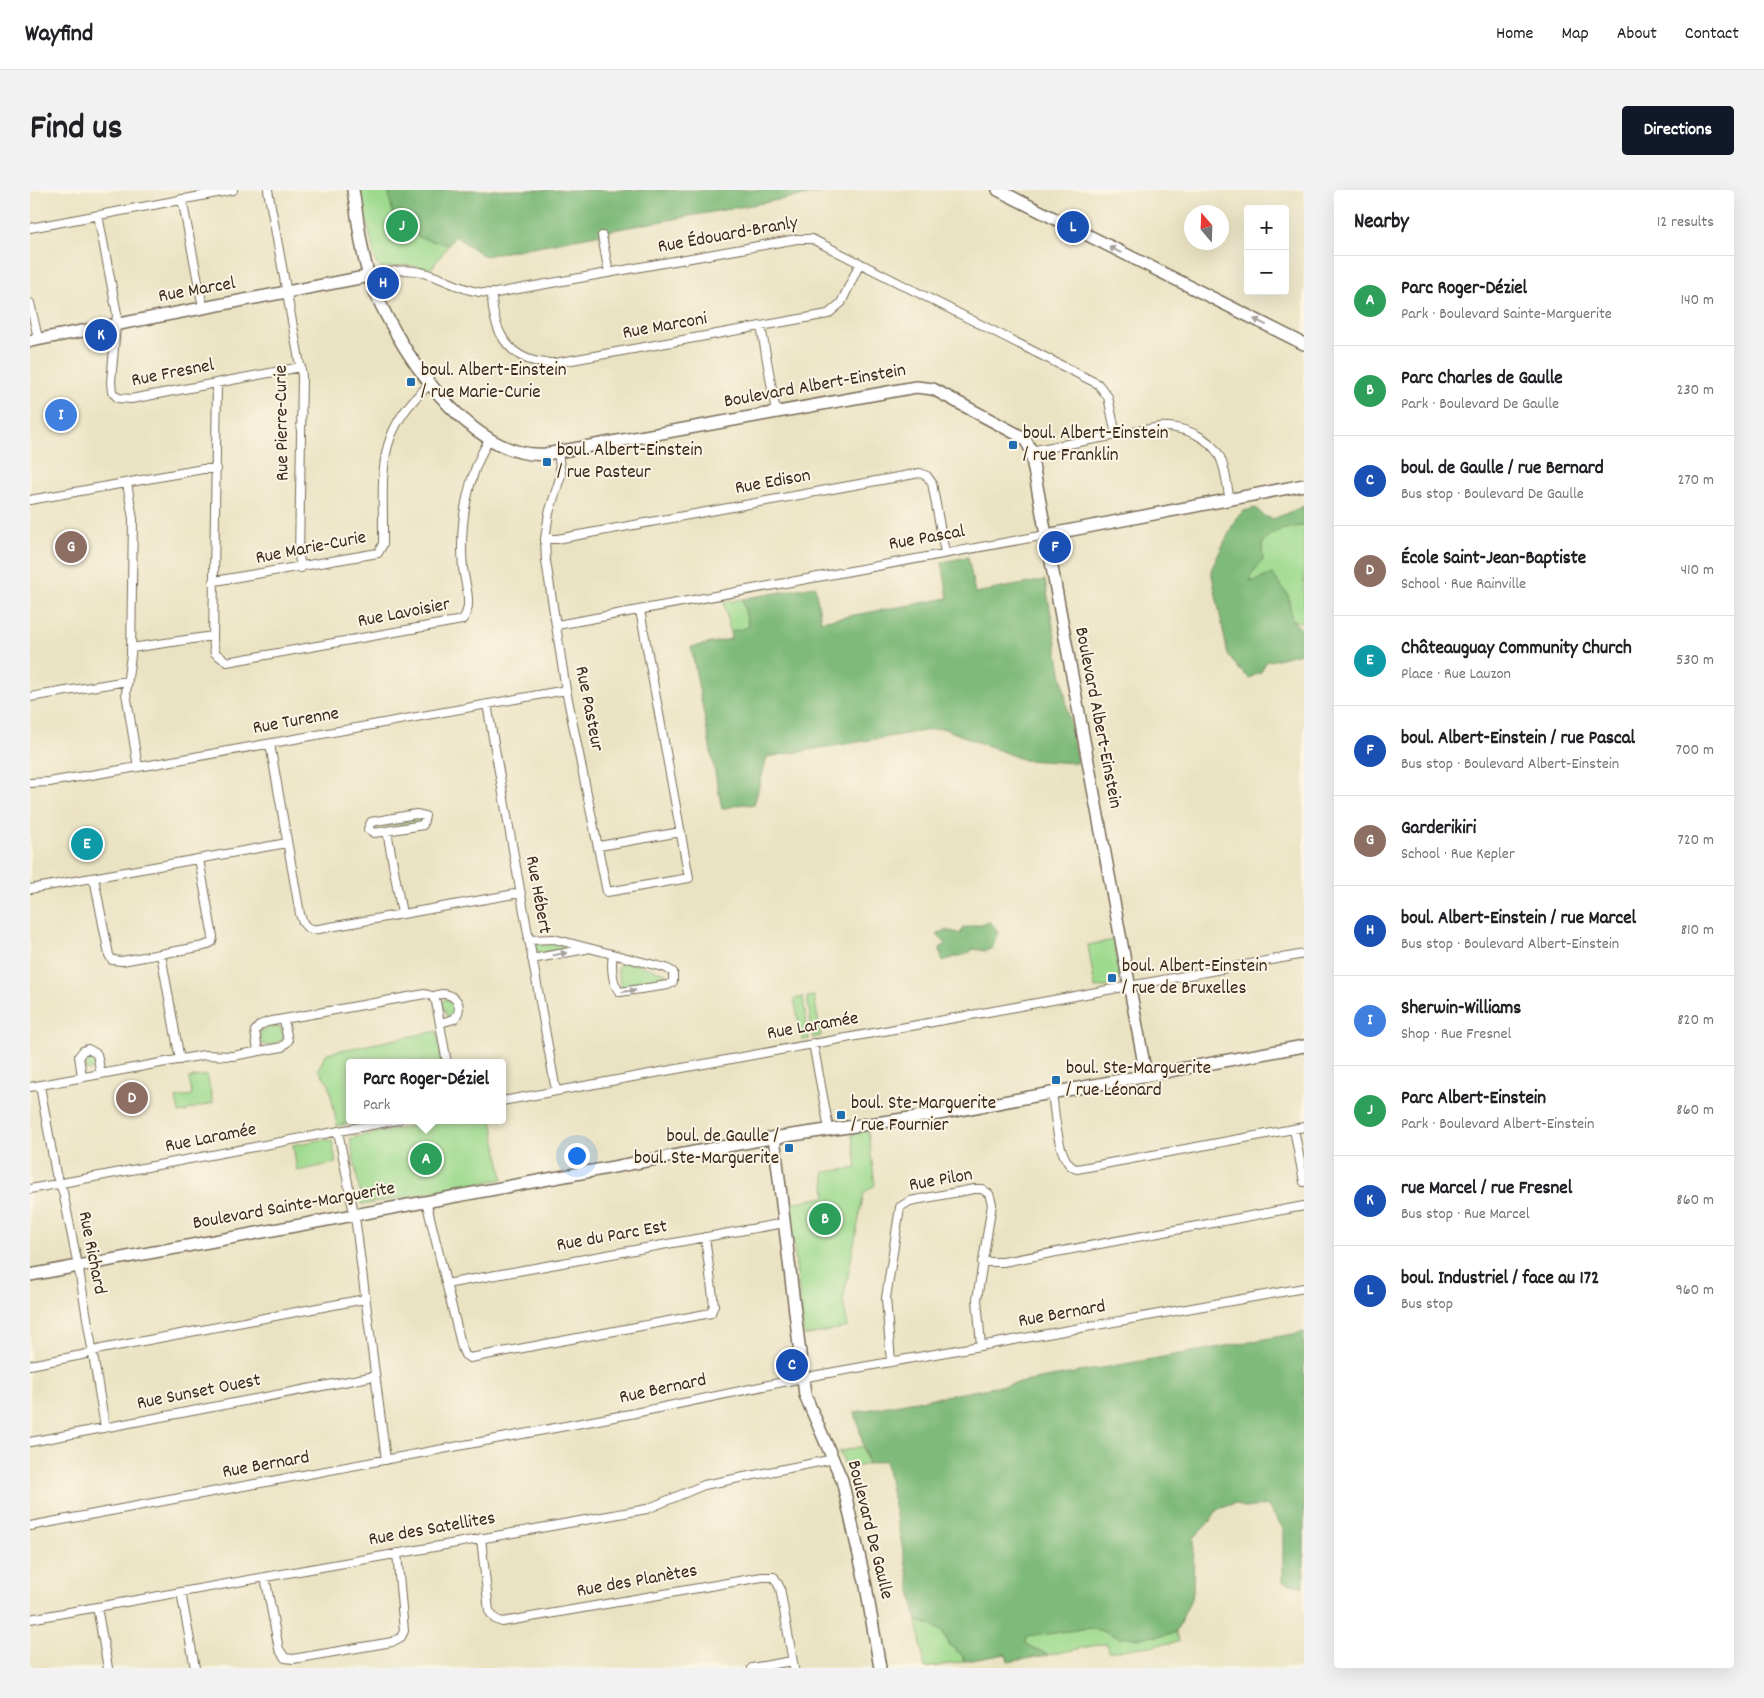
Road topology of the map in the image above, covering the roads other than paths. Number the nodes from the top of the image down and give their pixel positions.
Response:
1 (233, 190) edge
2 (268, 190) edge
3 (352, 190) edge
4 (998, 190) edge
5 (182, 199) junction
6 (98, 215) junction
7 (30, 228) edge
8 (602, 236) dead end
9 (860, 263) junction
10 (609, 273) junction
11 (370, 276) junction
12 (287, 292) junction
13 (492, 293) junction
14 (30, 303) edge
15 (203, 308) junction
16 (115, 324) junction
17 (761, 326) junction
18 (34, 339) edge
19 (1304, 344) edge
20 (301, 367) junction
21 (216, 383) junction
22 (429, 384) junction
23 (776, 412) junction
24 (1116, 435) junction
25 (490, 438) junction
26 (1030, 451) junction
27 (558, 452) junction
28 (217, 469) junction
29 (127, 483) junction
30 (1304, 485) edge
31 (30, 500) edge
32 (1230, 501) junction
33 (1046, 535) junction
34 (545, 539) junction
35 (945, 553) junction
36 (301, 568) junction
37 (215, 581) junction
38 (640, 610) junction
39 (557, 625) junction
40 (213, 636) junction
41 (130, 648) junction
42 (127, 681) junction
43 (566, 690) junction
44 (30, 697) edge
45 (487, 704) junction
46 (270, 744) junction
47 (138, 767) junction
48 (30, 783) edge
49 (387, 831) junction
50 (681, 832) junction
51 (287, 842) junction
52 (599, 846) junction
53 (200, 859) junction
54 (94, 878) junction
55 (30, 889) edge
56 (520, 893) junction
57 (402, 914) junction
58 (528, 940) junction
59 (589, 948) junction
60 (161, 954) junction
61 (1304, 954) edge
62 (613, 955) junction
63 (532, 959) junction
64 (1130, 987) junction
65 (433, 997) junction
66 (284, 1020) junction
67 (440, 1023) junction
68 (813, 1043) junction
69 (1304, 1046) edge
70 (258, 1052) junction
71 (446, 1059) edge
72 (180, 1060) junction
73 (100, 1074) junction
74 (1146, 1075) junction
75 (82, 1077) junction
76 (40, 1086) junction
77 (30, 1087) edge
78 (556, 1091) junction
79 (1052, 1093) junction
80 (506, 1100) edge
81 (376, 1124) edge
82 (1304, 1127) edge
83 (829, 1129) junction
84 (1294, 1129) junction
85 (338, 1131) junction
86 (774, 1137) junction
87 (1304, 1182) edge
88 (60, 1184) junction
89 (30, 1189) edge
90 (426, 1201) junction
91 (1304, 1206) edge
92 (354, 1214) junction
93 (784, 1223) junction
94 (705, 1237) junction
95 (982, 1262) junction
96 (77, 1265) junction
97 (30, 1274) edge
98 (446, 1284) junction
99 (1304, 1288) edge
100 (365, 1298) junction
101 (981, 1346) junction
102 (92, 1351) junction
103 (891, 1362) junction
104 (30, 1365) edge
105 (375, 1376) junction
106 (802, 1378) junction
107 (106, 1427) junction
108 (30, 1442) edge
109 (834, 1459) junction
110 (386, 1460) junction
111 (30, 1526) edge
112 (481, 1538) junction
113 (397, 1553) junction
114 (265, 1577) junction
115 (181, 1592) junction
116 (97, 1607) junction
117 (30, 1619) edge
118 (793, 1664) edge
119 (108, 1668) edge
120 (195, 1668) edge
121 (752, 1668) edge
122 (880, 1668) edge

1 - 5 street
2 - 12 street, Rue Pierre-Curie
3 - 11 street, Boulevard Albert-Einstein
19 -> 4 street
5 - 6 street
5 - 15 street
6 - 7 street
6 - 16 street, Rue Fresnel
8 - 10 street
9 - 10 street, Rue Édouard-Branly
9 - 17 street, Rue Marconi
9 - 24 street, Rue Édouard-Branly
10 - 13 street, Rue Édouard-Branly
11 - 12 street, Rue Marcel
11 - 13 street, Rue Édouard-Branly
11 - 22 street, Boulevard Albert-Einstein
12 - 15 street, Rue Marcel
12 - 20 street, Rue Pierre-Curie
13 - 17 street, Rue Marconi
14 - 18 street
15 - 16 street, Rue Marcel
16 - 18 street, Rue Marcel
16 - 21 street, Rue Fresnel
17 - 23 street
20 - 21 street, Rue Fresnel
20 - 36 street, Rue Pierre-Curie
21 - 28 street, Rue Lavoisier
22 - 25 street, Boulevard Albert-Einstein
22 - 36 street, Rue Marie-Curie
23 - 26 street, Boulevard Albert-Einstein
23 - 27 street, Boulevard Albert-Einstein
24 - 26 street
24 - 32 street
25 - 27 street, Boulevard Albert-Einstein
25 - 40 street, Rue Lavoisier
26 - 33 street, Boulevard Albert-Einstein
27 - 34 street, Rue Pasteur
28 - 29 street
28 - 37 street, Rue Lavoisier
29 - 31 street
29 - 41 street
30 - 32 street, Rue Pascal
32 - 33 street, Rue Pascal
33 - 35 street, Rue Pascal
33 - 64 street, Boulevard Albert-Einstein
34 - 35 street, Rue Edison
34 - 39 street, Rue Pasteur
35 - 38 street, Rue Pascal
36 - 37 street, Rue Marie-Curie
37 - 40 street, Rue Lavoisier
38 - 39 street, Rue Pascal
38 - 50 street
39 - 43 street, Rue Pasteur
40 - 41 street
41 - 42 street
42 - 44 street
42 - 47 street
43 - 45 street, Rue Turenne
43 - 52 street, Rue Pasteur
45 - 46 street, Rue Turenne
45 - 56 street, Rue Hébert
46 - 47 street, Rue Turenne
46 - 51 street
47 - 48 street, Rue Turenne
49 - 49 street
49 - 57 street
50 - 52 street
50 - 52 street, Rue Pasteur
51 - 53 street
51 - 57 street
53 - 54 street
53 - 60 street
54 - 55 street
54 - 60 street
56 - 57 street
56 - 58 street, Rue Hébert
58 - 59 street
58 - 63 street, Rue Hébert
59 - 62 street
63 -> 59 street
60 - 72 street
61 - 64 street, Rue Laramée
62 -> 62 street
63 - 78 street, Rue Hébert
64 - 68 street, Rue Laramée
64 - 74 street, Boulevard Albert-Einstein
65 - 66 street
65 - 67 street
65 - 67 street
66 - 70 street
66 - 70 street
67 - 71 street
68 - 78 street, Rue Laramée
68 - 83 street
69 - 74 street, Boulevard Sainte-Marguerite
70 - 72 street
72 - 73 street
73 - 75 street
73 - 75 street
74 - 79 street, Boulevard Sainte-Marguerite
75 - 76 street
76 - 77 street
76 - 88 street, Rue Richard
78 - 80 street, Rue Laramée
79 - 83 street, Boulevard Sainte-Marguerite
79 - 84 street
81 - 85 street, Rue Laramée
82 - 84 street
83 - 86 street, Boulevard Sainte-Marguerite
84 - 87 street
85 - 88 street, Rue Laramée
85 - 92 street
86 - 90 street, Boulevard Sainte-Marguerite
86 - 93 street, Boulevard De Gaulle
88 - 89 street, Rue Laramée
88 - 96 street, Rue Richard
90 - 92 street, Boulevard Sainte-Marguerite
90 - 98 street
91 - 95 street
92 - 96 street, Boulevard Sainte-Marguerite
92 - 100 street
93 - 94 street, Rue du Parc Est
93 - 106 street, Boulevard De Gaulle
94 - 98 street, Rue du Parc Est
94 - 98 street
95 - 101 street, Rue Pilon
95 - 103 street, Rue Pilon
96 - 97 street, Boulevard Sainte-Marguerite
96 - 102 street, Rue Richard
99 - 101 street, Rue Bernard
100 - 102 street
100 - 105 street
101 - 103 street, Rue Bernard
102 - 104 street
102 - 107 street, Rue Richard
103 - 106 street, Rue Bernard
105 - 107 street, Rue Sunset Ouest
105 - 110 street
106 - 109 street, Boulevard De Gaulle
106 - 110 street, Rue Bernard
107 - 108 street, Rue Sunset Ouest
109 - 112 street, Rue des Satellites
109 - 122 street, Boulevard De Gaulle
110 - 111 street, Rue Bernard
112 - 113 street, Rue des Satellites
112 - 118 street, Rue des Planètes
113 - 114 street, Rue des Satellites
113 - 114 street
114 - 115 street, Rue des Satellites
115 - 116 street, Rue des Satellites
115 - 120 street
116 - 117 street, Rue des Satellites
116 - 119 street
118 - 121 street

